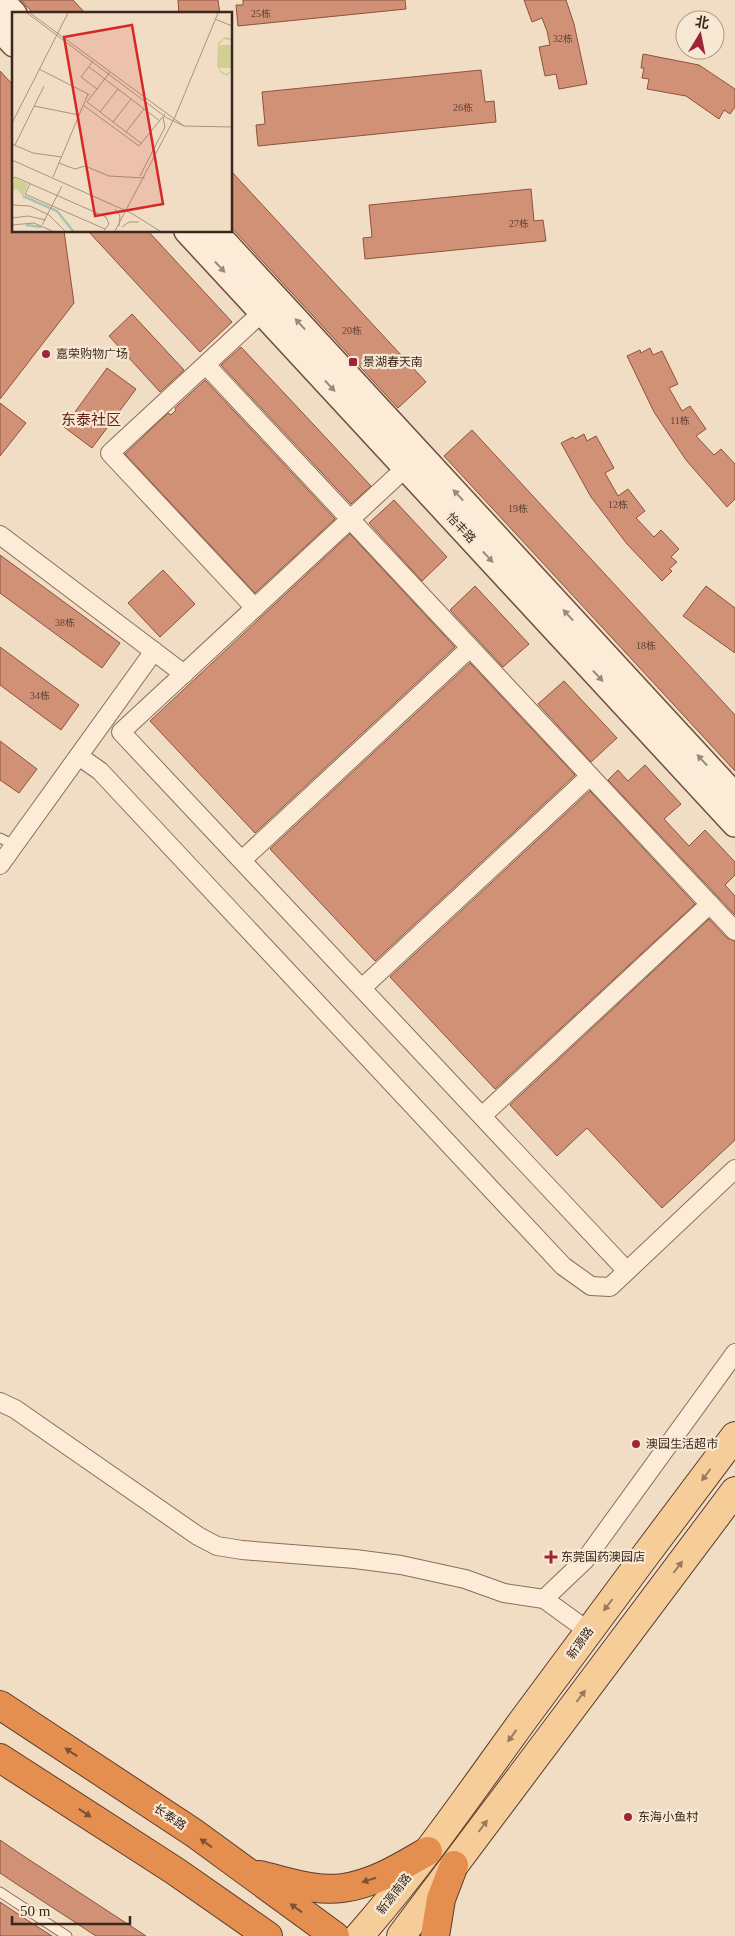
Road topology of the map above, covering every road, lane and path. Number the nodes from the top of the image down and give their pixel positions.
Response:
1 (1, 0) edge
2 (12, 12) edge
3 (0, 29) edge
4 (12, 42) edge
5 (188, 232) edge
6 (215, 232) edge
7 (269, 306) junction
8 (206, 365) junction
9 (413, 462) junction
10 (350, 520) junction
11 (0, 535) edge
12 (255, 608) junction
13 (470, 648) junction
14 (154, 651) junction
15 (184, 674) junction
16 (80, 757) junction
17 (590, 776) junction
18 (735, 796) edge
19 (735, 824) edge
20 (7, 842) edge
21 (242, 860) junction
22 (0, 865) edge
23 (710, 904) junction
24 (735, 931) edge
25 (362, 988) junction
26 (482, 1116) junction
27 (735, 1169) edge
28 (627, 1271) junction
29 (735, 1353) edge
30 (0, 1402) edge
31 (735, 1436) edge
32 (735, 1491) edge
33 (544, 1599) junction
34 (588, 1631) junction
35 (0, 1705) edge
36 (0, 1758) edge
37 (428, 1851) junction
38 (454, 1865) junction
39 (246, 1871) junction
40 (0, 1892) edge
41 (224, 1905) junction
42 (63, 1935) edge
43 (238, 1936) edge
44 (268, 1936) edge
45 (335, 1936) edge
46 (359, 1936) edge
47 (401, 1936) edge
48 (435, 1936) edge

1 - 2 street
3 - 4 street
5 -> 7 street, 怡丰路
6 - 7 street, 怡丰路
7 - 8 street
7 - 9 street, 怡丰路
8 - 10 street
8 - 12 street
9 - 10 street
18 -> 9 street, 怡丰路
9 -> 19 street, 怡丰路
10 - 12 street
10 - 13 street
11 - 14 street
12 - 15 street
13 - 17 street
13 - 21 street
14 - 15 street
14 - 16 street
15 - 21 street
16 - 20 street
16 - 28 street
17 - 23 street
17 - 25 street
20 - 22 street
21 - 25 street
23 - 24 street
23 - 26 street
25 - 26 street
26 - 28 street
27 - 28 street
29 - 33 street
30 - 33 street
31 -> 34 main road, 新源路
38 -> 32 main road
33 - 34 street
34 -> 37 main road, 新源路
39 -> 35 highway, 长泰路
36 -> 41 highway
37 -> 39 highway
37 - 46 main road, 新源南路
38 - 47 main road
38 - 48 highway
45 -> 39 highway, 长泰路
40 - 42 lane
41 - 43 highway
41 - 44 highway

